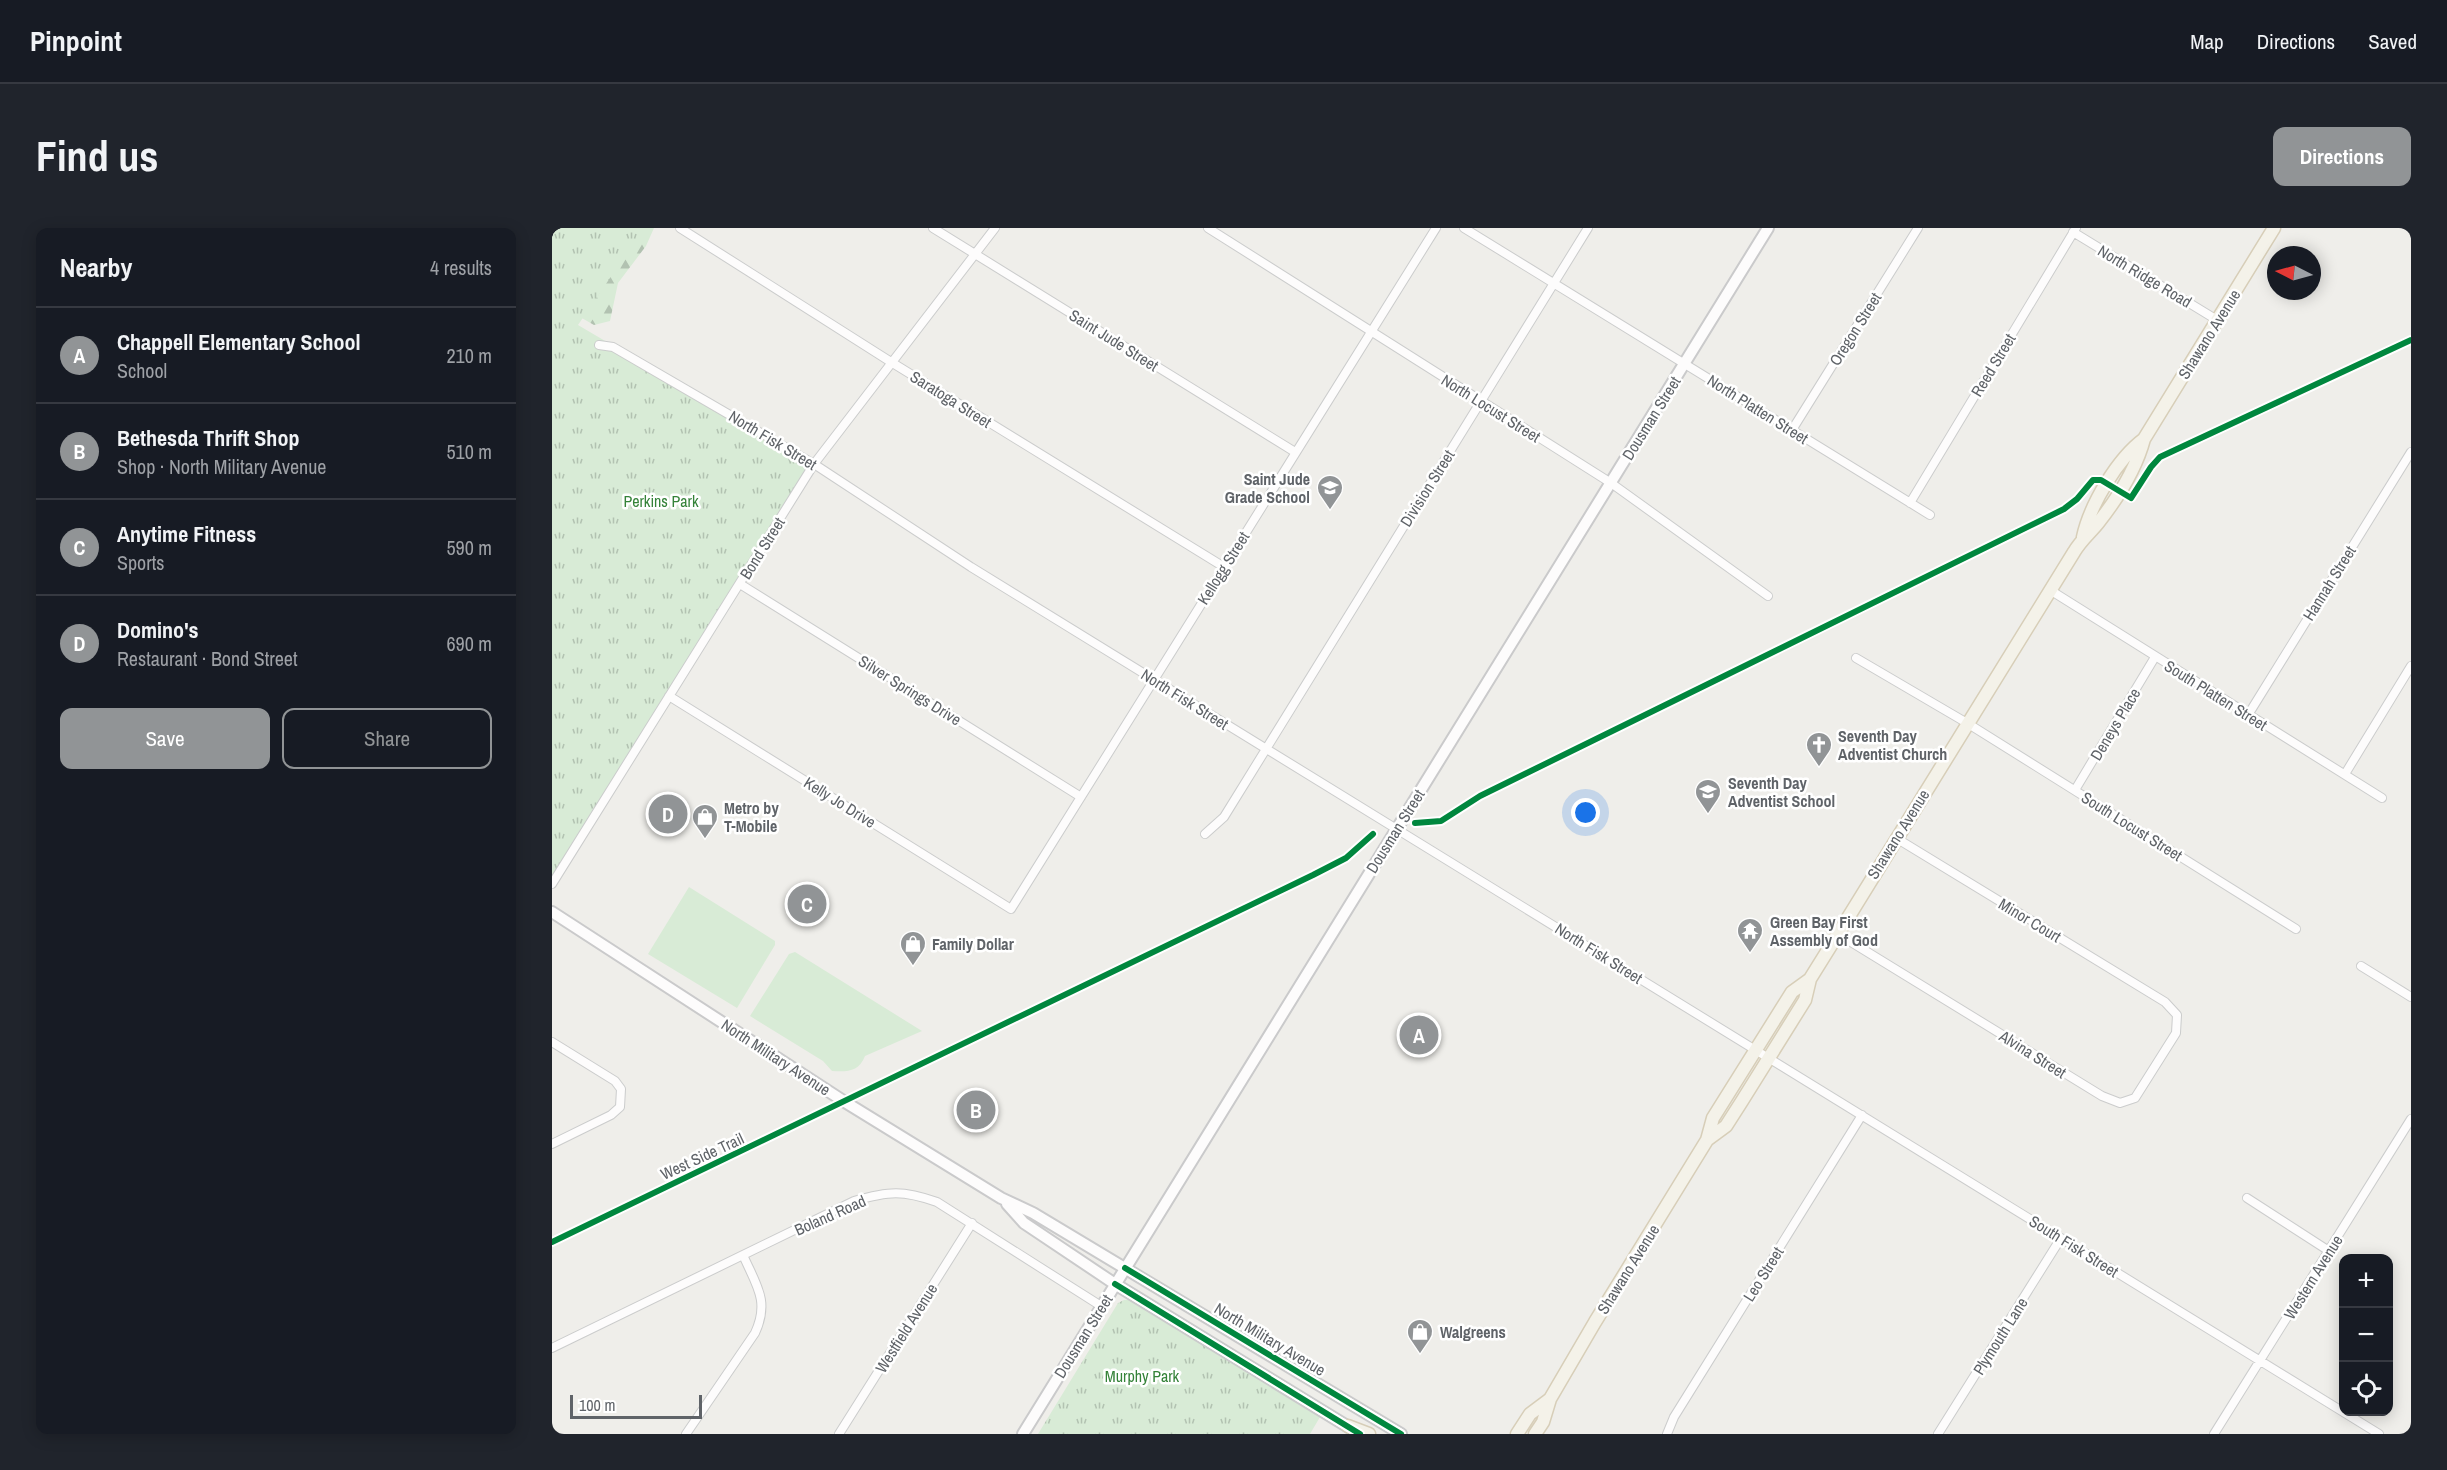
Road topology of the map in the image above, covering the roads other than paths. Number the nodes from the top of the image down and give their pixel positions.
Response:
1 (680, 228) edge
2 (933, 228) edge
3 (995, 228) edge
4 (1208, 228) edge
5 (1436, 228) edge
6 (1464, 228) edge
7 (1588, 228) edge
8 (1768, 228) edge
9 (1917, 228) edge
10 (2274, 228) edge
11 (2074, 230) edge
12 (975, 255) junction
13 (1553, 283) junction
14 (2217, 320) junction
15 (1371, 332) junction
16 (599, 345) dead end
17 (891, 362) junction
18 (1684, 364) junction
19 (1480, 402) junction
20 (1792, 430) junction
21 (2411, 452) edge
22 (1296, 453) junction
23 (814, 464) junction
24 (1611, 483) junction
25 (1910, 503) junction
26 (1930, 515) dead end
27 (1224, 567) junction
28 (740, 584) junction
29 (2050, 590) junction
30 (1768, 596) dead end
31 (2155, 657) junction
32 (1856, 658) dead end
33 (2411, 666) edge
34 (1154, 680) junction
35 (669, 696) junction
36 (2248, 715) junction
37 (1967, 723) junction
38 (1266, 749) junction
39 (2345, 774) junction
40 (2075, 790) junction
41 (1081, 797) junction
42 (2382, 798) dead end
43 (1396, 829) junction
44 (1205, 834) dead end
45 (1896, 838) junction
46 (552, 884) edge
47 (1011, 909) joint
48 (552, 912) edge
49 (2296, 929) dead end
50 (1838, 934) junction
51 (2361, 966) dead end
52 (1810, 979) junction
53 (2411, 998) edge
54 (2165, 1002) joint
55 (552, 1041) edge
56 (1756, 1050) junction
57 (1769, 1058) junction
58 (1862, 1115) junction
59 (2411, 1119) edge
60 (1707, 1140) junction
61 (552, 1144) edge
62 (1001, 1198) junction
63 (2247, 1198) dead end
64 (972, 1223) junction
65 (2061, 1238) junction
66 (2329, 1251) junction
67 (743, 1255) junction
68 (1125, 1268) junction
69 (1115, 1284) junction
70 (1101, 1306) junction
71 (552, 1348) edge
72 (2260, 1361) junction
73 (1550, 1399) junction
74 (1348, 1426) junction
75 (686, 1434) edge
76 (839, 1434) edge
77 (1023, 1434) edge
78 (1360, 1434) edge
79 (1370, 1434) edge
80 (1401, 1434) edge
81 (1517, 1434) edge
82 (1535, 1434) edge
83 (1666, 1434) edge
84 (1938, 1434) edge
85 (2214, 1434) edge
86 (2379, 1434) edge

1 - 17 street, Saratoga Street
2 - 12 street, Saint Jude Street
3 - 12 street, Bond Street
4 - 15 street, North Locust Street
5 - 15 street, Kellogg Street
6 - 13 street, North Platten Street
7 - 13 street, Division Street
8 - 18 main road, Dousman Street
9 - 20 street, Oregon Street
10 - 14 main road, Shawano Avenue
11 - 14 street, North Ridge Road
11 - 25 street, Reed Street
12 - 17 street, Bond Street
12 - 22 street, Saint Jude Street
13 - 18 street, North Platten Street
13 - 19 street, Division Street
14 - 29 main road, Shawano Avenue
15 - 19 street, North Locust Street
15 - 22 street, Kellogg Street
16 - 23 street, North Fisk Street
17 - 23 street, Bond Street
17 - 27 street, Saratoga Street
18 - 20 street, North Platten Street
18 - 24 main road, Dousman Street
19 - 24 street, North Locust Street
19 - 38 street, Division Street
20 - 25 street, North Platten Street
21 - 36 street, Hannah Street
22 - 27 street, Kellogg Street
23 - 28 street, Bond Street
23 - 34 street, North Fisk Street
24 - 30 street, North Locust Street
24 - 43 main road, Dousman Street
25 - 26 street, North Platten Street
27 - 34 street, Kellogg Street
28 - 35 street, Bond Street
28 - 41 street, Silver Springs Drive
29 - 31 street, South Platten Street
29 - 37 main road, Shawano Avenue
31 - 36 street, South Platten Street
31 - 40 street, Deneys Place
32 - 37 street
33 - 39 street
34 - 38 street, North Fisk Street
34 - 41 street, Kellogg Street
35 - 46 street, Bond Street
35 - 47 street, Kelly Jo Drive
36 - 39 street, South Platten Street
37 - 40 street, South Locust Street
37 - 45 main road, Shawano Avenue
38 - 43 street, North Fisk Street
38 - 44 street, Division Street
39 - 42 street, South Platten Street
40 - 49 street, South Locust Street
41 - 47 street, Kellogg Street
43 - 56 street, North Fisk Street
43 - 68 main road, Dousman Street
45 - 50 main road, Shawano Avenue
45 - 54 street, Minor Court
48 - 62 main road, North Military Avenue
50 - 52 main road, Shawano Avenue
50 - 54 street, Alvina Street
51 - 53 street
52 - 56 main road, Shawano Avenue
52 - 57 main road, Shawano Avenue
55 - 61 street
56 - 57 street, North Fisk Street
56 - 60 main road, Shawano Avenue
57 - 58 street, South Fisk Street
57 - 60 main road, Shawano Avenue
58 - 65 street, South Fisk Street
58 - 83 street, Leo Street
59 - 66 street, Western Avenue
60 - 73 main road, Shawano Avenue
62 - 68 main road, North Military Avenue
62 - 69 main road, North Military Avenue
63 - 66 street
64 - 67 street, Boland Road
64 - 70 street, Boland Road
64 - 76 street, Westfield Avenue
65 - 72 street, South Fisk Street
65 - 84 street, Plymouth Lane
66 - 72 street, Western Avenue
67 - 71 street, Boland Road
67 - 75 street
68 - 69 main road, Dousman Street
68 - 80 main road, North Military Avenue
69 - 70 main road, Dousman Street
69 - 74 main road, North Military Avenue
70 - 77 main road, Dousman Street
72 - 85 street, Western Avenue
72 - 86 street, South Fisk Street
73 - 81 main road, Shawano Avenue
73 - 82 main road, Shawano Avenue
74 - 78 main road, North Military Avenue
74 - 79 main road

